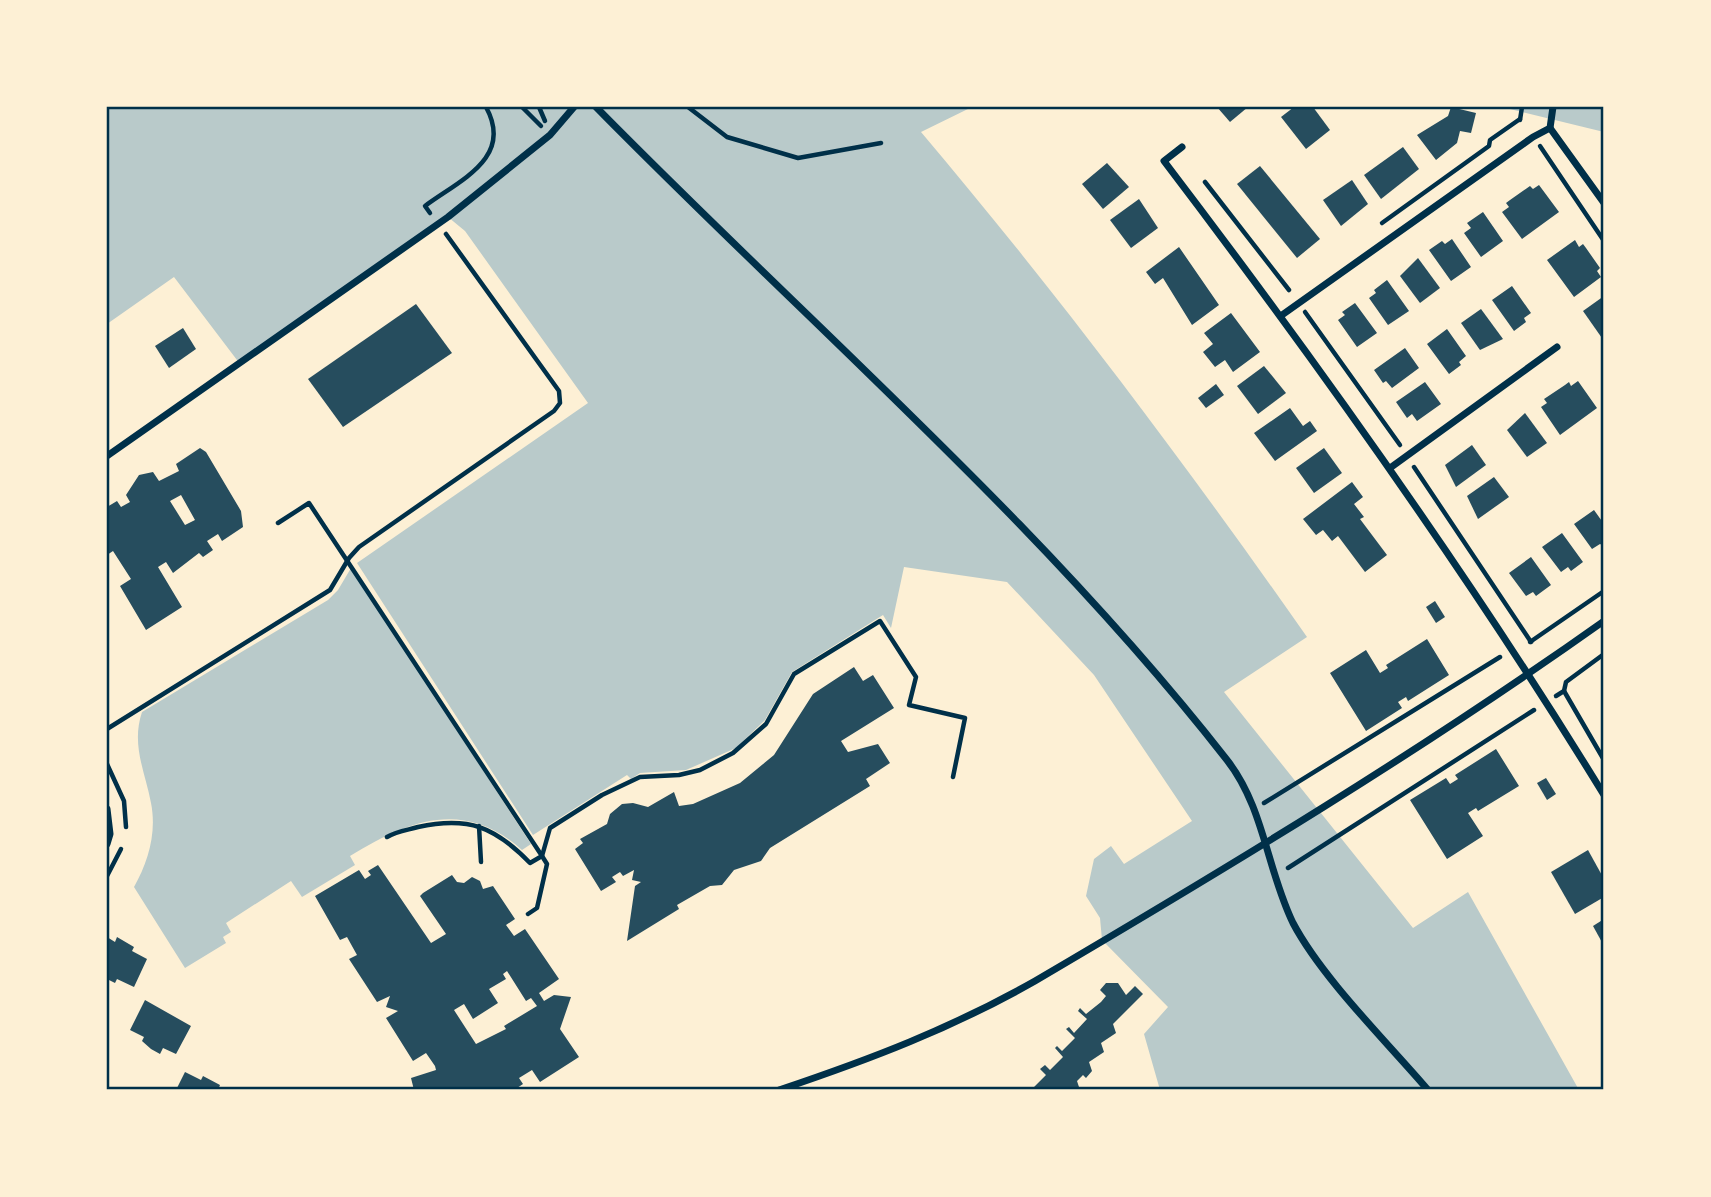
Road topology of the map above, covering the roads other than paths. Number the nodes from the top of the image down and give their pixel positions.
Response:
1 (574, 107) edge
2 (596, 107) edge
3 (1553, 107) edge
4 (1550, 128) junction
5 (1182, 147) dead end
6 (1604, 203) edge
7 (1282, 315) junction
8 (1557, 346) dead end
9 (107, 456) edge
10 (1390, 468) junction
11 (1604, 621) edge
12 (1528, 675) junction
13 (1604, 795) edge
14 (107, 809) edge
15 (107, 844) edge
16 (1266, 844) junction
17 (810, 1080) junction
18 (779, 1090) edge
19 (813, 1090) edge
20 (1428, 1090) edge

1 - 9 street
2 - 16 street
3 - 4 street
4 - 6 street
4 - 7 street
5 - 7 street
7 - 10 street
8 - 10 street
10 - 12 street
11 - 12 street
12 - 13 street
12 - 16 street
14 - 15 street
16 - 17 street
16 - 20 street
17 - 18 street
17 - 19 street

